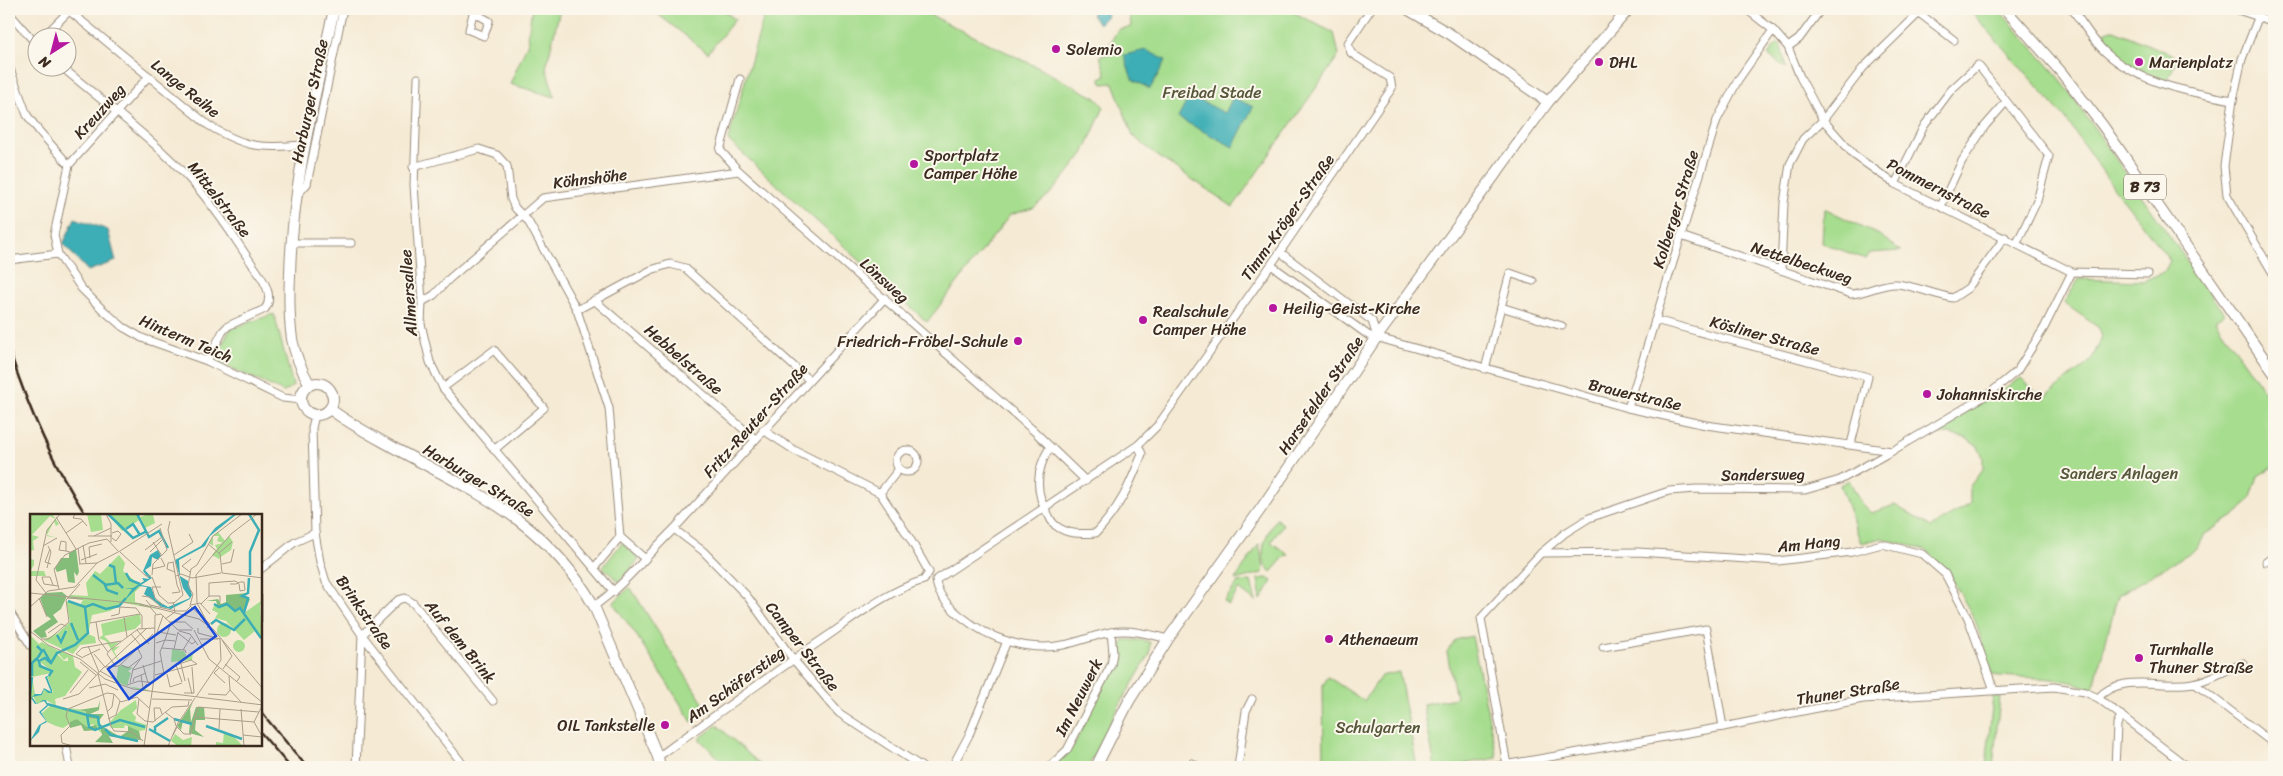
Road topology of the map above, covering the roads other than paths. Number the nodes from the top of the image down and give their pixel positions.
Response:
1 (334, 9) edge
2 (343, 9) edge
3 (1372, 9) edge
4 (1407, 9) edge
5 (1629, 9) edge
6 (1746, 9) edge
7 (1821, 9) edge
8 (1911, 9) edge
9 (2005, 9) edge
10 (2072, 9) edge
11 (2235, 9) edge
12 (68, 10) edge
13 (9, 13) edge
14 (1919, 13) junction
15 (2258, 18) junction
16 (2274, 22) edge
17 (51, 28) edge
18 (1773, 30) junction
19 (28, 34) edge
20 (1954, 40) dead end
21 (1788, 47) junction
22 (9, 66) edge
23 (149, 76) junction
24 (75, 78) edge
25 (418, 78) dead end
26 (740, 79) dead end
27 (2233, 100) junction
28 (1548, 102) junction
29 (2006, 102) junction
30 (116, 113) junction
31 (1823, 120) junction
32 (305, 145) junction
33 (69, 165) junction
34 (414, 167) junction
35 (739, 171) junction
36 (1895, 184) junction
37 (296, 196) junction
38 (1941, 206) junction
39 (522, 215) junction
40 (1681, 236) junction
41 (2005, 237) junction
42 (291, 243) junction
43 (351, 243) dead end
44 (2017, 243) junction
45 (1280, 252) junction
46 (58, 254) junction
47 (9, 260) edge
48 (1271, 265) junction
49 (1781, 270) junction
50 (2072, 272) junction
51 (2273, 273) edge
52 (2148, 274) dead end
53 (1534, 281) dead end
54 (885, 298) junction
55 (594, 300) junction
56 (422, 302) junction
57 (1501, 306) junction
58 (577, 310) junction
59 (1655, 320) junction
60 (1562, 326) dead end
61 (1377, 337) junction
62 (208, 361) junction
63 (1484, 369) junction
64 (2274, 373) edge
65 (809, 380) junction
66 (310, 385) junction
67 (443, 388) junction
68 (301, 400) junction
69 (330, 408) junction
70 (1628, 408) junction
71 (315, 415) junction
72 (763, 430) junction
73 (755, 440) junction
74 (1851, 444) junction
75 (1050, 446) junction
76 (1138, 446) junction
77 (494, 450) junction
78 (1892, 451) junction
79 (899, 469) dead end
80 (1086, 481) junction
81 (880, 493) junction
82 (1044, 509) junction
83 (674, 529) junction
84 (315, 533) junction
85 (620, 537) junction
86 (1541, 553) junction
87 (2274, 556) edge
88 (644, 558) junction
89 (2266, 562) dead end
90 (262, 567) edge
91 (594, 568) junction
92 (614, 592) junction
93 (594, 606) junction
94 (9, 611) edge
95 (1111, 632) junction
96 (362, 635) junction
97 (1168, 640) junction
98 (1007, 641) junction
99 (30, 644) edge
100 (1603, 648) dead end
101 (793, 659) junction
102 (2244, 663) dead end
103 (2194, 683) junction
104 (1994, 690) junction
105 (2098, 698) junction
106 (1252, 699) dead end
107 (493, 701) dead end
108 (2121, 715) junction
109 (1723, 727) junction
110 (2274, 744) edge
111 (66, 746) edge
112 (659, 762) edge
113 (1507, 765) junction
114 (70, 767) edge
115 (356, 767) edge
116 (465, 767) edge
117 (922, 767) edge
118 (952, 767) edge
119 (1049, 767) edge
120 (1096, 767) edge
121 (1238, 767) edge
122 (1492, 767) edge
123 (2115, 767) edge
124 (2188, 767) edge

1 - 32 main road, Harburger Straße
2 - 37 street, Harburger Straße
3 - 45 street, Timm-Kröger-Straße
4 - 28 main road
5 - 28 main road, Harsefelder Straße
6 - 18 street, Pommernstraße
7 - 21 street
8 - 14 street
9 - 64 main road, B 73
10 - 27 street
11 - 15 street
12 - 17 street
12 - 23 street, Lange Reihe
13 - 19 street
14 - 20 street
14 - 31 street
15 - 16 street
15 - 27 street
18 - 21 street, Pommernstraße
18 - 40 street, Kolberger Straße
21 - 31 street, Pommernstraße
22 - 33 street
23 - 30 street, Kreuzweg
23 - 32 street, Lange Reihe
24 - 30 street, Mittelstraße
25 - 34 street, Allmersallee
26 - 35 street, Lönsweg
27 - 51 street
28 - 61 main road, Harsefelder Straße
29 - 36 street
29 - 38 street
29 - 44 street
30 - 33 street, Kreuzweg
30 - 62 street, Mittelstraße
31 - 36 street, Pommernstraße
31 - 49 street
32 - 37 main road, Harburger Straße
33 - 46 street, Hinterm Teich
34 - 39 street
34 - 56 street, Allmersallee
35 - 39 street, Köhnshöhe
35 - 54 street, Lönsweg
36 - 38 street, Pommernstraße
37 - 42 main road, Harburger Straße
38 - 41 street, Pommernstraße
39 - 56 street, Köhnshöhe
39 - 58 street
40 - 49 street, Nettelbeckweg
40 - 59 street, Kolberger Straße
41 - 44 street, Pommernstraße
41 - 49 street, Nettelbeckweg
42 - 43 street
42 - 66 main road, Harburger Straße
44 - 50 street, Pommernstraße
45 - 48 street, Timm-Kröger-Straße
45 - 61 street
46 - 47 street
46 - 62 street, Hinterm Teich
48 - 61 street, Brauerstraße
48 - 76 street, Timm-Kröger-Straße
50 - 52 street
50 - 78 street, Sandersweg
53 - 57 street
54 - 65 street, Fritz-Reuter-Straße
54 - 75 street, Lönsweg
55 - 58 street
55 - 65 street
55 - 73 street, Hebbelstraße
56 - 67 street, Allmersallee
57 - 60 street
57 - 63 street
58 - 85 street
59 - 70 street, Kolberger Straße
59 - 74 street, Kösliner Straße
61 - 63 street, Brauerstraße
61 - 97 main road, Harsefelder Straße
62 - 68 street, Hinterm Teich
63 - 70 street, Brauerstraße
65 - 72 street, Fritz-Reuter-Straße
66 - 68 main road
66 - 69 main road
67 - 77 street, Allmersallee
67 - 77 street
68 - 71 main road
69 - 71 main road
69 - 93 main road, Harburger Straße
70 - 74 street, Brauerstraße
71 - 84 street, Brinkstraße
72 - 73 street, Fritz-Reuter-Straße
72 - 81 street
73 - 83 street, Fritz-Reuter-Straße
74 - 78 street, Brauerstraße
75 - 80 street, Lönsweg
75 - 82 street
76 - 80 street, Timm-Kröger-Straße
76 - 82 street
77 - 91 street, Allmersallee
78 - 86 street, Sandersweg
79 - 81 street
80 - 82 street
81 - 101 street, Am Schäferstieg
82 - 98 street
83 - 88 street, Fritz-Reuter-Straße
83 - 101 street, Camper Straße
84 - 90 street
84 - 96 street, Brinkstraße
85 - 88 street
85 - 91 street
86 - 104 street, Am Hang
86 - 113 street, Sandersweg
87 - 89 street
88 - 92 street, Fritz-Reuter-Straße
91 - 92 street, Allmersallee
92 - 93 street, Fritz-Reuter-Straße
93 - 112 main road, Harburger Straße
94 - 99 street
95 - 97 street
95 - 98 street
95 - 119 street, Im Neuwerk
96 - 107 street, Auf dem Brink
96 - 115 street
96 - 116 street, Brinkstraße
97 - 120 main road, Harsefelder Straße
98 - 118 street
100 - 109 street
101 - 112 street, Am Schäferstieg
101 - 117 street, Camper Straße
102 - 103 street
103 - 105 street
103 - 110 street
104 - 105 street, Thuner Straße
104 - 109 street, Thuner Straße
105 - 108 street, Thuner Straße
106 - 121 street
108 - 123 street
108 - 124 street, Thuner Straße
109 - 113 street, Thuner Straße
111 - 114 street
113 - 122 street, Thuner Straße

